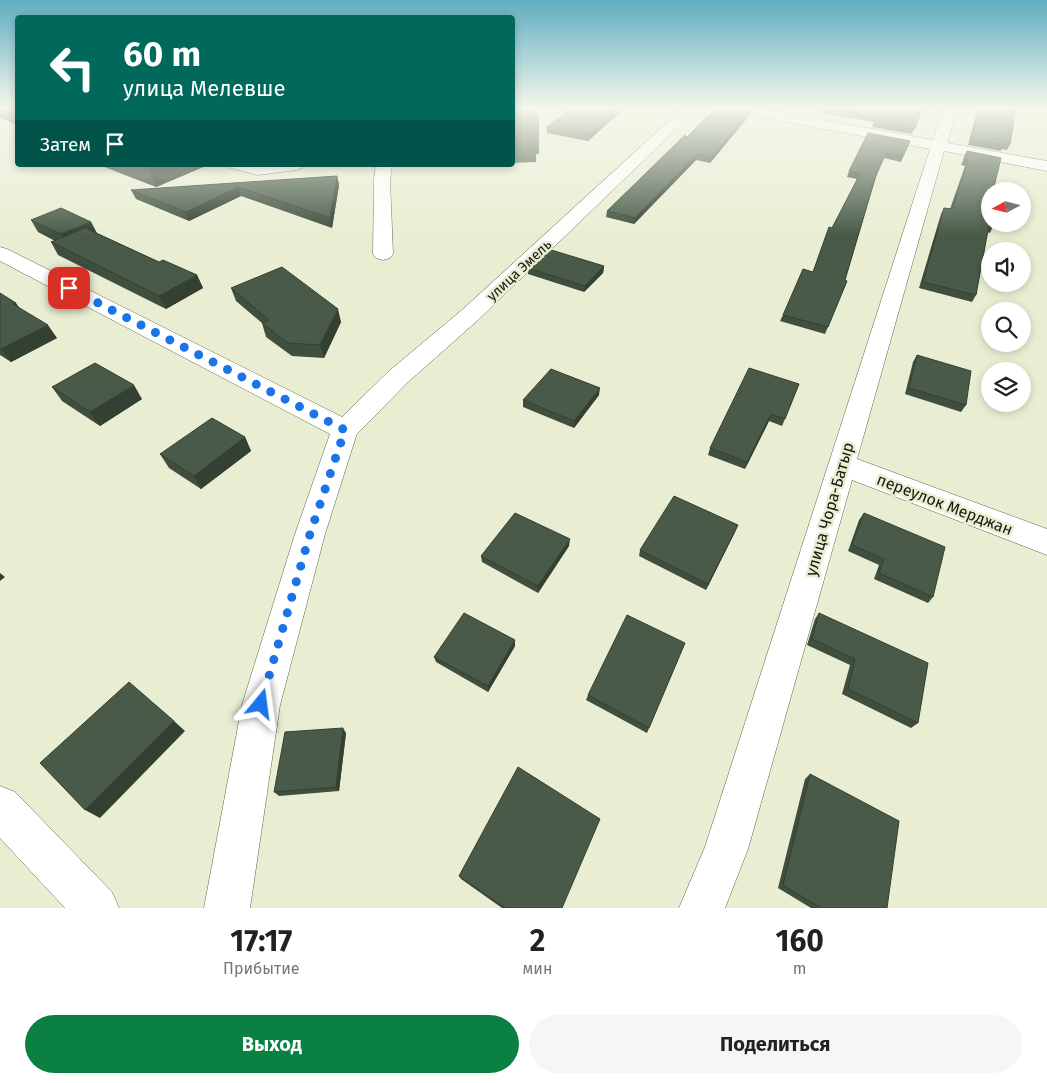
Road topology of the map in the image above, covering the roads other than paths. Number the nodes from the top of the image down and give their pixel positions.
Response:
1 (646, 150) edge
2 (937, 150) edge
3 (962, 150) edge
4 (1047, 166) edge
5 (245, 167) edge
6 (281, 167) edge
7 (384, 167) edge
8 (0, 253) edge
9 (383, 254) dead end
10 (345, 430) junction
11 (844, 465) junction
12 (1047, 542) edge
13 (0, 807) edge
14 (96, 908) edge
15 (227, 908) edge
16 (702, 908) edge

1 - 10 street, улица Эмель
2 - 11 street, улица Чора-Батыр
3 - 4 street
5 - 6 street
7 - 9 street
8 - 10 street
10 - 15 street
11 - 12 street, переулок Мерджан
11 - 16 street, улица Чора-Батыр
13 - 14 street

